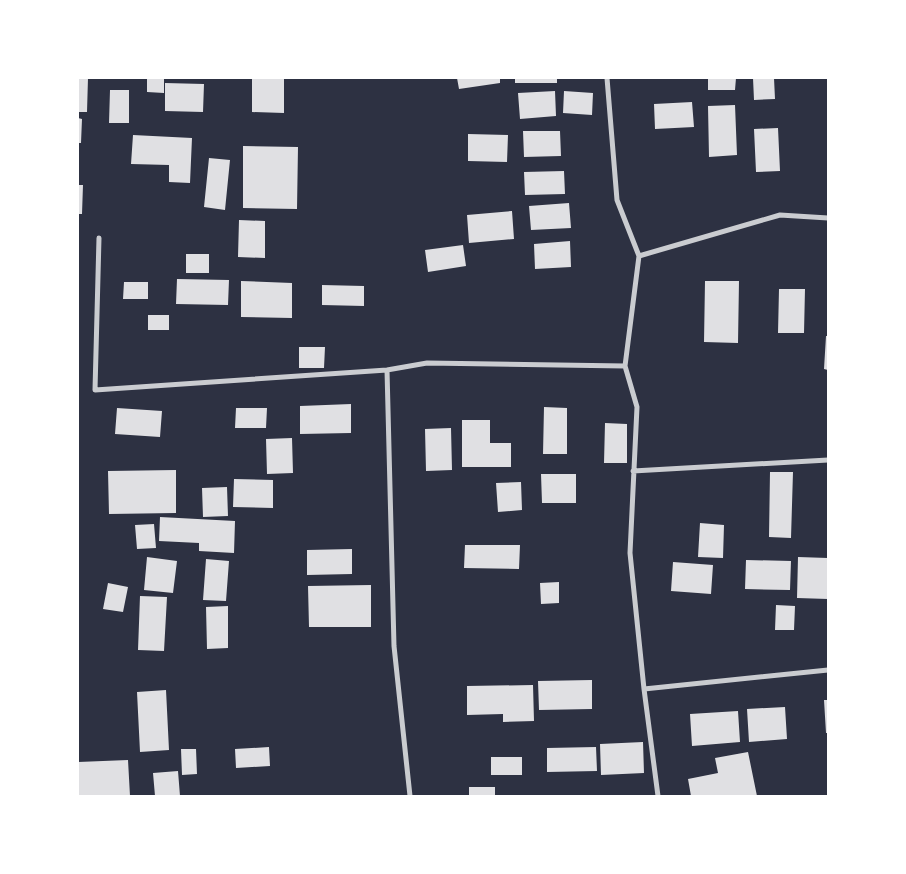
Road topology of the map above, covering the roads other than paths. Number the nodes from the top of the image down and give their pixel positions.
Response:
1 (607, 78) edge
2 (828, 218) edge
3 (99, 238) dead end
4 (639, 256) junction
5 (625, 366) junction
6 (387, 370) junction
7 (828, 460) edge
8 (633, 471) junction
9 (828, 670) edge
10 (644, 689) junction
11 (410, 796) edge
12 (658, 796) edge

1 - 4 street
2 - 4 street
3 - 6 street
4 - 5 street
5 - 6 street
5 - 8 street
6 - 11 street
7 - 8 street
8 - 10 street
9 - 10 street
10 - 12 street

